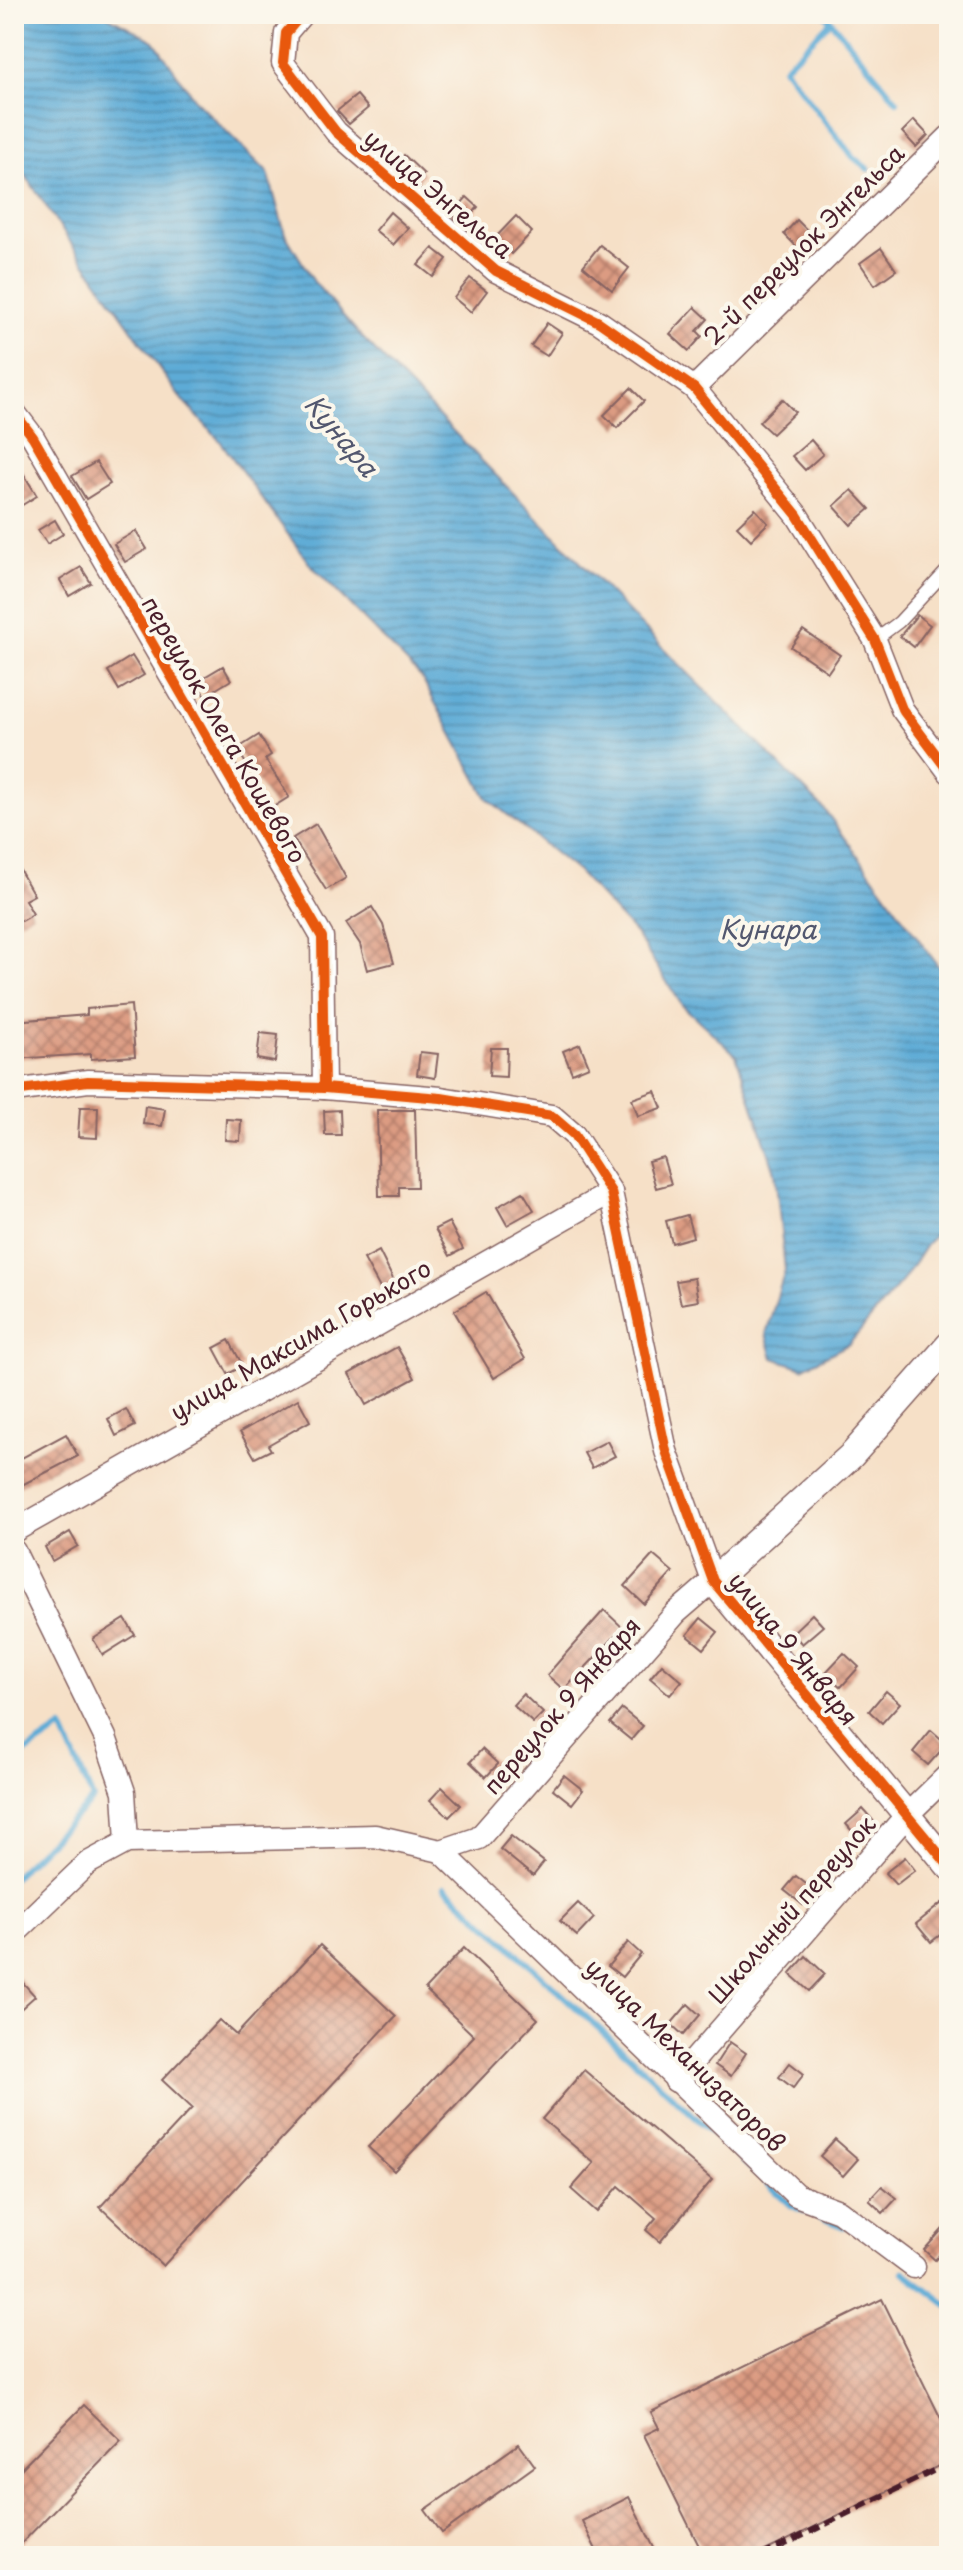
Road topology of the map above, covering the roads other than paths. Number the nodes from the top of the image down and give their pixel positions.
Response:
1 (302, 14) edge
2 (949, 137) edge
3 (694, 388) junction
4 (14, 412) edge
5 (949, 568) edge
6 (875, 640) junction
7 (949, 772) edge
8 (324, 1088) junction
9 (14, 1091) edge
10 (611, 1192) junction
11 (949, 1345) edge
12 (14, 1531) edge
13 (14, 1551) edge
14 (713, 1581) junction
15 (949, 1774) edge
16 (906, 1816) junction
17 (127, 1842) junction
18 (441, 1851) junction
19 (949, 1866) edge
20 (14, 1934) edge
21 (676, 2081) junction
22 (914, 2267) dead end

1 - 3 street, улица Энгельса
2 - 3 street, 2-й переулок Энгельса
3 - 6 street, улица Энгельса
4 - 8 street, переулок Олега Кошевого
5 - 6 lane
6 - 7 street, улица Энгельса
8 - 9 street
8 - 10 street
10 - 12 street, улица Максима Горького
10 - 14 street, улица 9 Января
11 - 14 street
13 - 17 street
14 - 16 street, улица 9 Января
14 - 18 street, переулок 9 Января
15 - 16 street, Школьный переулок
16 - 19 street, улица 9 Января
16 - 21 street, Школьный переулок
17 - 18 street
17 - 20 street
18 - 21 street, улица Механизаторов
21 - 22 street, улица Механизаторов

